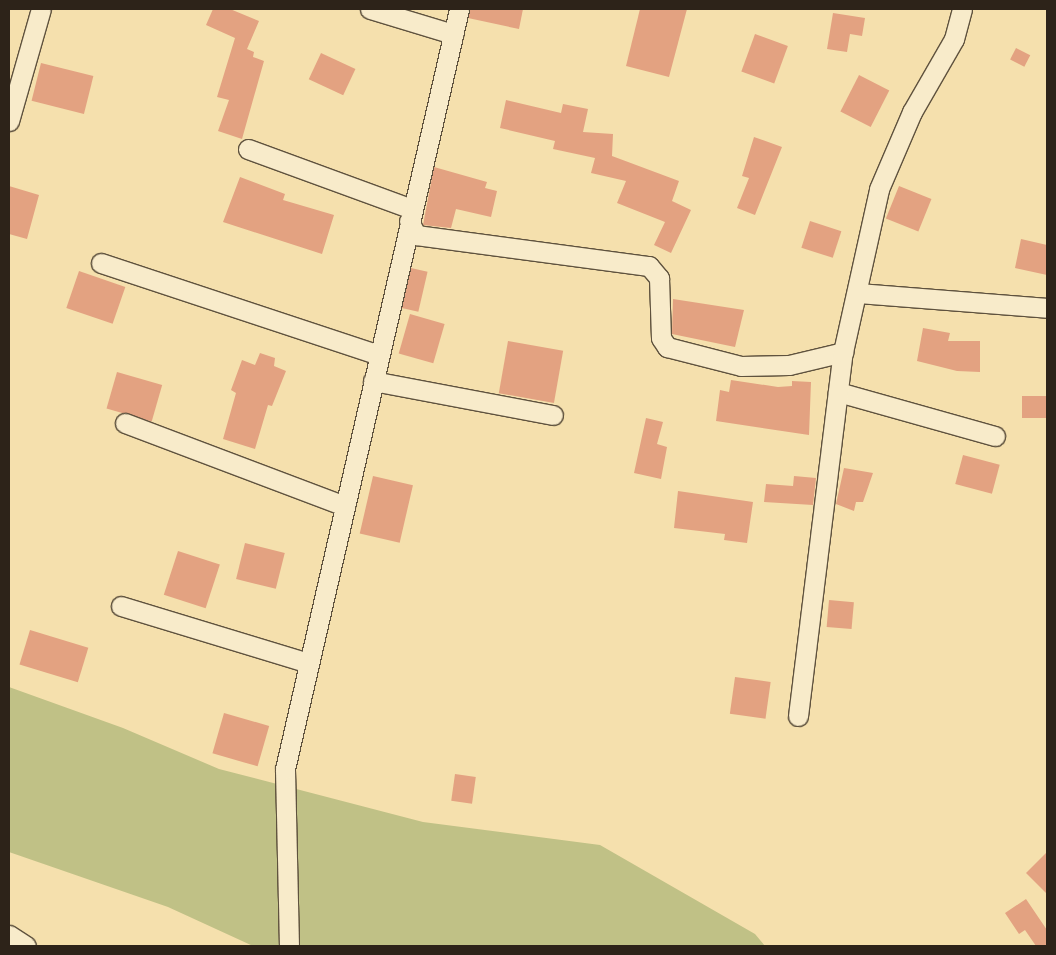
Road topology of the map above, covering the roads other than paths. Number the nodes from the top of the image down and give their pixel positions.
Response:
1 (41, 9) edge
2 (370, 9) edge
3 (459, 9) edge
4 (962, 9) edge
5 (453, 34) junction
6 (12, 101) edge
7 (9, 121) edge
8 (248, 149) dead end
9 (410, 215) junction
10 (101, 263) dead end
11 (858, 293) junction
12 (1047, 308) edge
13 (842, 352) junction
14 (379, 355) junction
15 (373, 381) junction
16 (838, 392) junction
17 (554, 415) dead end
18 (125, 423) dead end
19 (995, 436) dead end
20 (345, 506) junction
21 (121, 606) dead end
22 (310, 663) junction
23 (798, 716) dead end
24 (9, 935) edge
25 (26, 946) edge
26 (289, 946) edge

1 - 6 street
2 - 5 street
3 - 5 street
4 - 11 street
5 - 9 street
6 - 7 street
8 - 9 street
9 - 13 street
9 - 14 street
10 - 14 street
11 - 12 street
11 - 13 street
13 - 16 street
14 - 15 street
15 - 17 street
15 - 20 street
16 - 19 street
16 - 23 street
18 - 20 street
20 - 22 street
21 - 22 street
22 - 26 street
24 - 25 street

